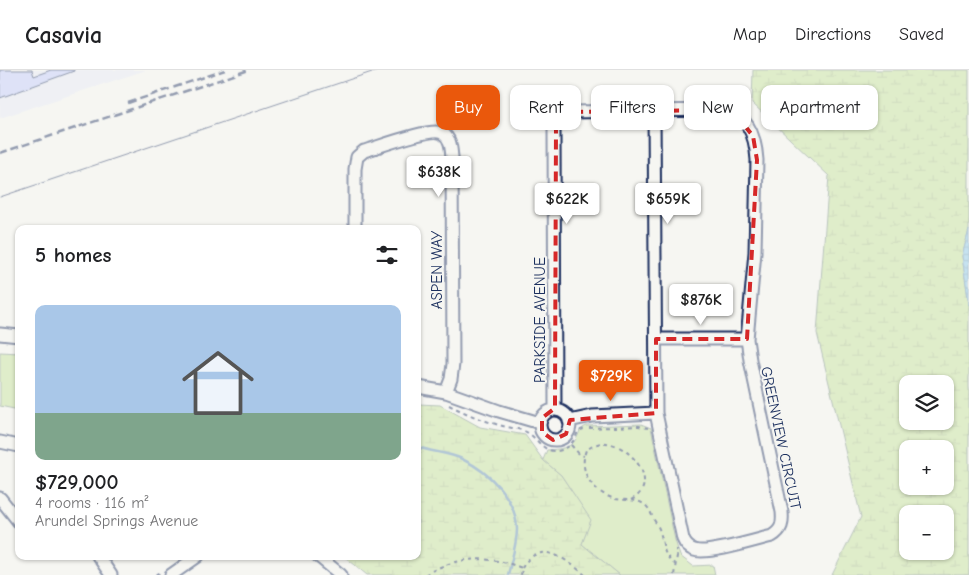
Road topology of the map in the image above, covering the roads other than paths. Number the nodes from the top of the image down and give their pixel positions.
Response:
1 (674, 111) edge
2 (591, 112) edge
3 (654, 130) edge
4 (355, 225) edge
5 (0, 334) edge
6 (15, 336) edge
7 (747, 338) junction
8 (656, 339) junction
9 (421, 388) edge
10 (447, 398) junction
11 (555, 410) junction
12 (656, 413) junction
13 (569, 421) junction
14 (540, 423) junction
15 (0, 442) edge
16 (15, 445) edge
17 (0, 498) edge
18 (15, 517) edge
19 (101, 560) edge
20 (192, 560) edge
21 (323, 560) edge
22 (340, 574) edge
23 (111, 575) edge
24 (171, 575) edge

1 - 7 street, GREENVIEW CIRCUIT
2 - 11 street, PARKSIDE AVENUE
3 - 8 street, GREENVIEW CIRCUIT
4 - 10 street, ASPEN WAY
5 - 6 street
7 - 8 street
7 - 12 street, GREENVIEW CIRCUIT
8 - 12 street, GREENVIEW CIRCUIT
9 - 10 street
10 - 14 street
11 - 13 street
11 - 14 street
12 - 13 street
13 - 14 street
15 - 16 street
17 - 18 street
19 - 23 street
20 - 24 street
21 - 22 street

